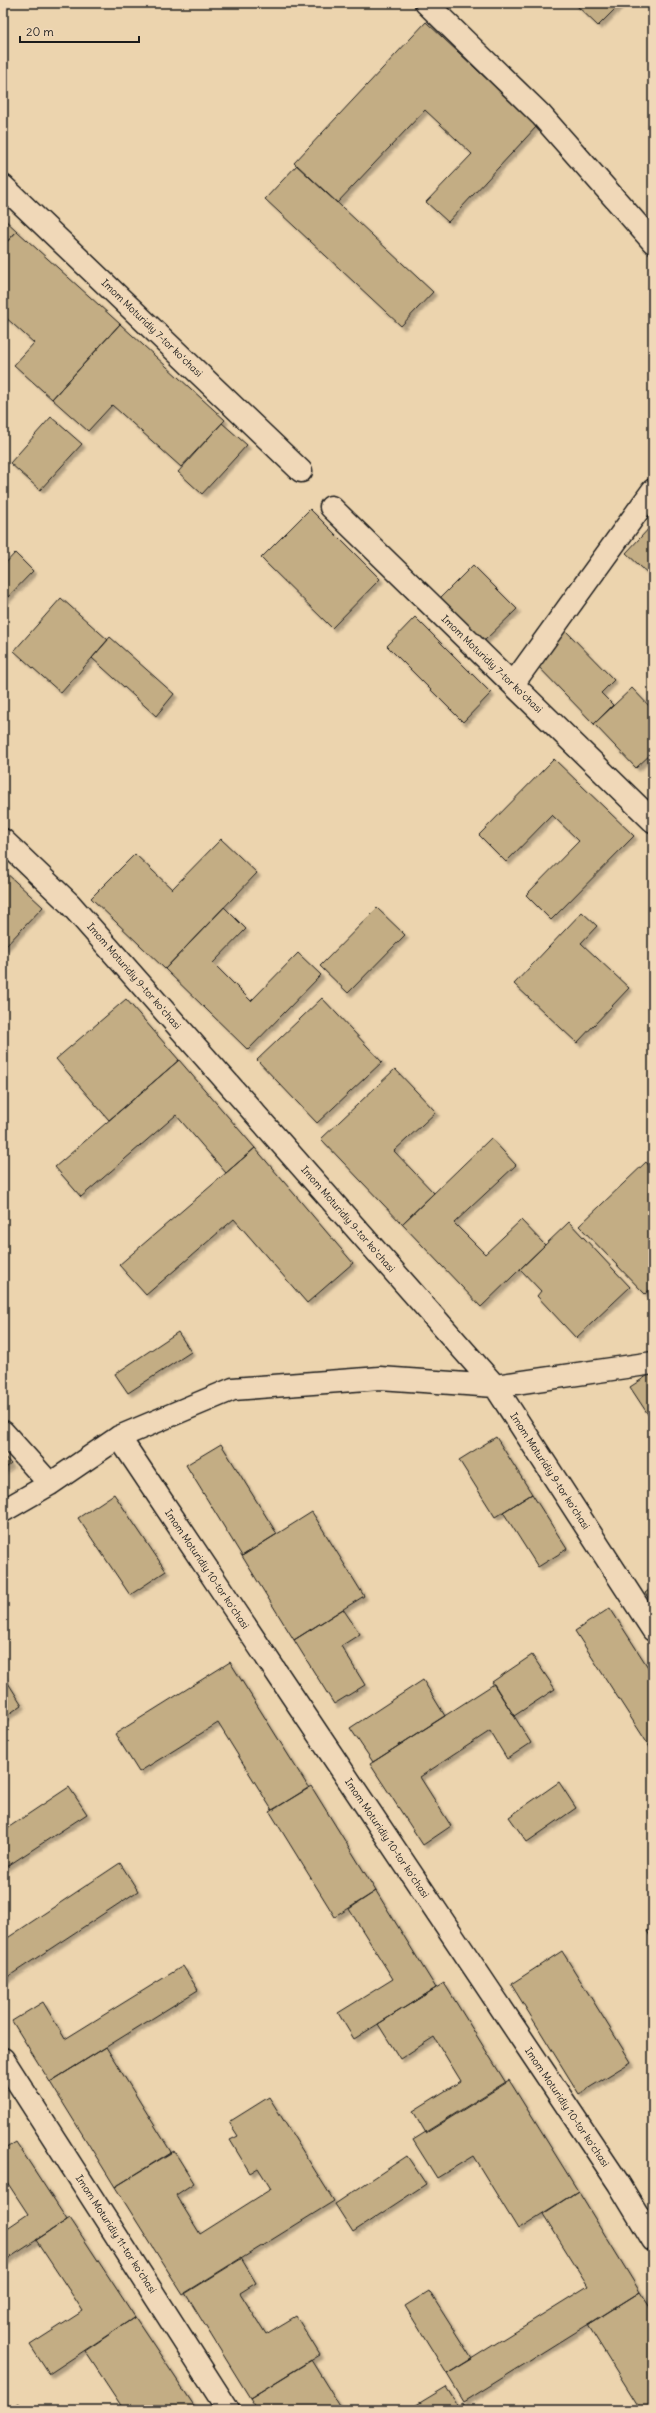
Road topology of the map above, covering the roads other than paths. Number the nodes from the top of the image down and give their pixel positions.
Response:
1 (426, 3) edge
2 (3, 186) edge
3 (653, 242) edge
4 (301, 470) dead end
5 (653, 490) edge
6 (330, 507) dead end
7 (513, 684) junction
8 (653, 821) edge
9 (3, 840) edge
10 (653, 1363) edge
11 (495, 1386) junction
12 (3, 1432) edge
13 (118, 1437) junction
14 (50, 1484) junction
15 (3, 1511) edge
16 (653, 1630) edge
17 (3, 2059) edge
18 (653, 2240) edge
19 (228, 2410) edge

1 - 3 street
2 - 4 street, Imom Moturidiy 7-tor koʻchasi
5 - 7 street
6 - 7 street, Imom Moturidiy 7-tor koʻchasi
7 - 8 street, Imom Moturidiy 7-tor koʻchasi
9 - 11 street, Imom Moturidiy 9-tor koʻchasi
10 - 11 street
11 - 13 street
11 - 16 street, Imom Moturidiy 9-tor koʻchasi
12 - 14 street
13 - 14 street
13 - 18 street, Imom Moturidiy 10-tor koʻchasi
14 - 15 street
17 - 19 street, Imom Moturidiy 11-tor koʻchasi

